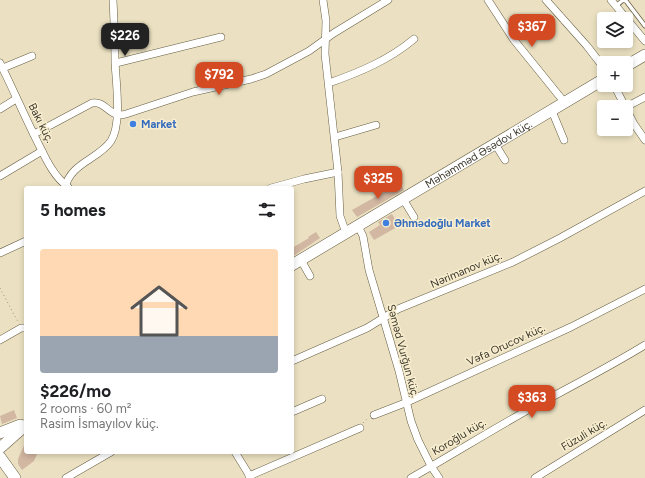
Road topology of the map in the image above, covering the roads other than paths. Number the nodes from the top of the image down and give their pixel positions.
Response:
1 (113, 0) edge
2 (323, 0) edge
3 (388, 0) edge
4 (488, 0) edge
5 (546, 0) edge
6 (611, 0) edge
7 (623, 0) edge
8 (616, 6) junction
9 (645, 25) edge
10 (221, 37) dead end
11 (326, 38) junction
12 (414, 39) dead end
13 (645, 41) edge
14 (645, 55) edge
15 (32, 56) dead end
16 (597, 59) edge
17 (633, 62) edge
18 (116, 63) junction
19 (1, 65) edge
20 (329, 83) junction
21 (597, 83) edge
22 (645, 97) edge
23 (16, 100) junction
24 (565, 103) junction
25 (633, 103) edge
26 (0, 109) edge
27 (552, 111) junction
28 (117, 115) junction
29 (633, 122) edge
30 (376, 125) dead end
31 (34, 134) junction
32 (335, 137) junction
33 (564, 140) dead end
34 (645, 140) edge
35 (495, 144) junction
36 (42, 151) junction
37 (505, 160) dead end
38 (338, 172) junction
39 (0, 176) edge
40 (66, 186) edge
41 (67, 186) edge
42 (278, 186) edge
43 (645, 191) edge
44 (403, 199) junction
45 (414, 217) dead end
46 (358, 226) junction
47 (346, 233) junction
48 (24, 242) edge
49 (0, 253) edge
50 (296, 263) edge
51 (310, 276) dead end
52 (645, 289) edge
53 (384, 318) junction
54 (24, 328) edge
55 (0, 340) edge
56 (645, 345) edge
57 (294, 360) edge
58 (322, 399) dead end
59 (406, 403) junction
60 (645, 410) edge
61 (294, 411) edge
62 (374, 415) road end
63 (24, 427) edge
64 (24, 428) edge
65 (360, 428) road end
66 (0, 433) edge
67 (0, 448) edge
68 (108, 454) edge
69 (236, 454) edge
70 (0, 457) edge
71 (431, 466) junction
72 (250, 477) edge
73 (15, 478) edge
74 (66, 478) edge
75 (410, 478) edge
76 (439, 478) edge
77 (535, 478) edge

1 - 18 street
2 - 11 street
3 - 11 street
4 - 24 street
5 - 16 street
6 - 8 street
7 - 8 lane
7 - 9 lane
8 - 13 street
10 - 18 street
11 - 20 street
11 - 28 street
12 - 20 street
14 - 17 main road
15 - 19 street
18 - 28 street
19 - 23 street, Bakı küç.
20 - 32 street
21 - 24 main road, Məhəmməd Əsədov küç.
22 - 25 street
23 - 26 street
23 - 31 street, Bakı küç.
24 - 27 main road, Məhəmməd Əsədov küç.
27 - 33 street
27 - 35 main road, Məhəmməd Əsədov küç.
28 - 31 street
28 - 41 street
29 - 34 street
30 - 32 street
31 - 36 street, Bakı küç.
32 - 38 street
35 - 37 street
35 - 44 main road, Məhəmməd Əsədov küç.
36 - 39 street
36 - 40 street, Bakı küç.
38 - 42 street
38 - 47 street
43 - 53 street, Nərimanov küç.
44 - 45 street
44 - 46 main road, Məhəmməd Əsədov küç.
46 - 47 main road, Məhəmməd Əsədov küç.
46 - 53 street, Səməd Vurğun küç.
47 - 50 main road, Məhəmməd Əsədov küç.
48 - 49 street
50 - 51 street
52 - 59 street, Vəfa Orucov küç.
53 - 57 street, Nərimanov küç.
53 - 59 street, Səməd Vurğun küç.
54 - 55 street
56 - 71 street, Koroğlu küç.
58 - 61 street
59 - 62 street, Vəfa Orucov küç.
59 - 71 street, Səməd Vurğun küç.
60 - 77 street, Füzuli küç.
63 - 66 main road
64 - 67 main road
65 - 72 street
68 - 74 street
69 - 72 street
70 - 73 main road
71 - 75 street, Koroğlu küç.
71 - 76 street, Səməd Vurğun küç.

